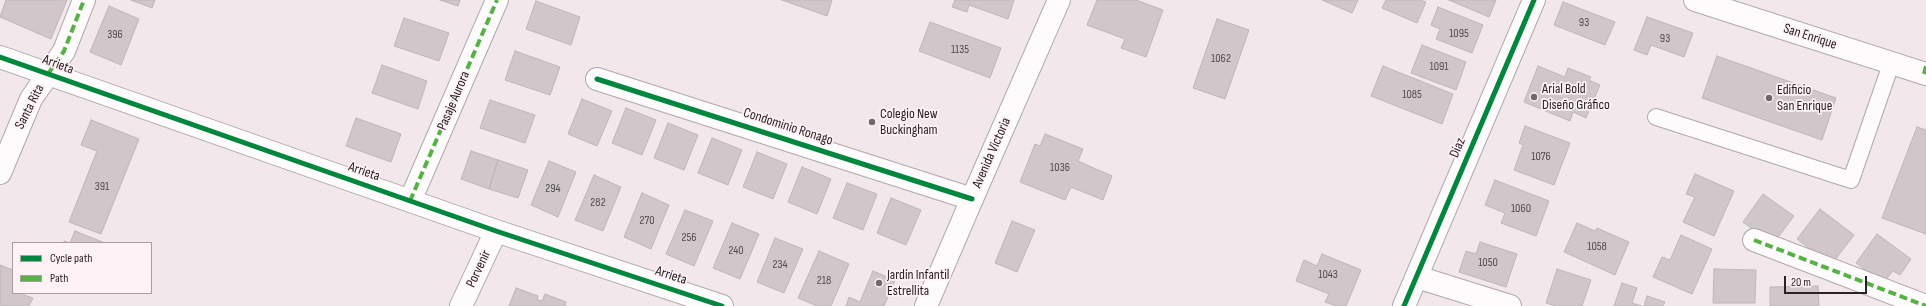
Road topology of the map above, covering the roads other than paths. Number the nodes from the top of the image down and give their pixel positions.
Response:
1 (84, 0) edge
2 (497, 0) edge
3 (1059, 0) edge
4 (1534, 0) edge
5 (1695, 0) edge
6 (0, 57) edge
7 (1892, 64) junction
8 (1925, 72) edge
9 (48, 74) junction
10 (597, 79) dead end
11 (1656, 117) dead end
12 (0, 173) edge
13 (972, 198) junction
14 (410, 201) junction
15 (496, 232) junction
16 (1754, 240) dead end
17 (1417, 277) junction
18 (461, 306) edge
19 (722, 306) edge
20 (926, 306) edge
21 (1404, 306) edge
22 (1510, 306) edge
23 (1926, 306) edge

1 - 9 street, Santa Rita
2 - 14 street, Pasaje Aurora
3 - 13 street, Avenida Victoria
4 - 17 street, Díaz
5 - 7 street, San Enrique
6 - 9 street, Arrieta
7 - 8 street, San Enrique
7 - 11 lane
9 - 12 street, Santa Rita
9 - 14 street, Arrieta
10 - 13 street, Condominio Ronago
13 - 20 street, Avenida Victoria
14 - 15 street, Arrieta
15 - 18 street, Porvenir
15 - 19 street, Arrieta
16 - 23 street
17 - 21 street, Díaz
17 - 22 street

